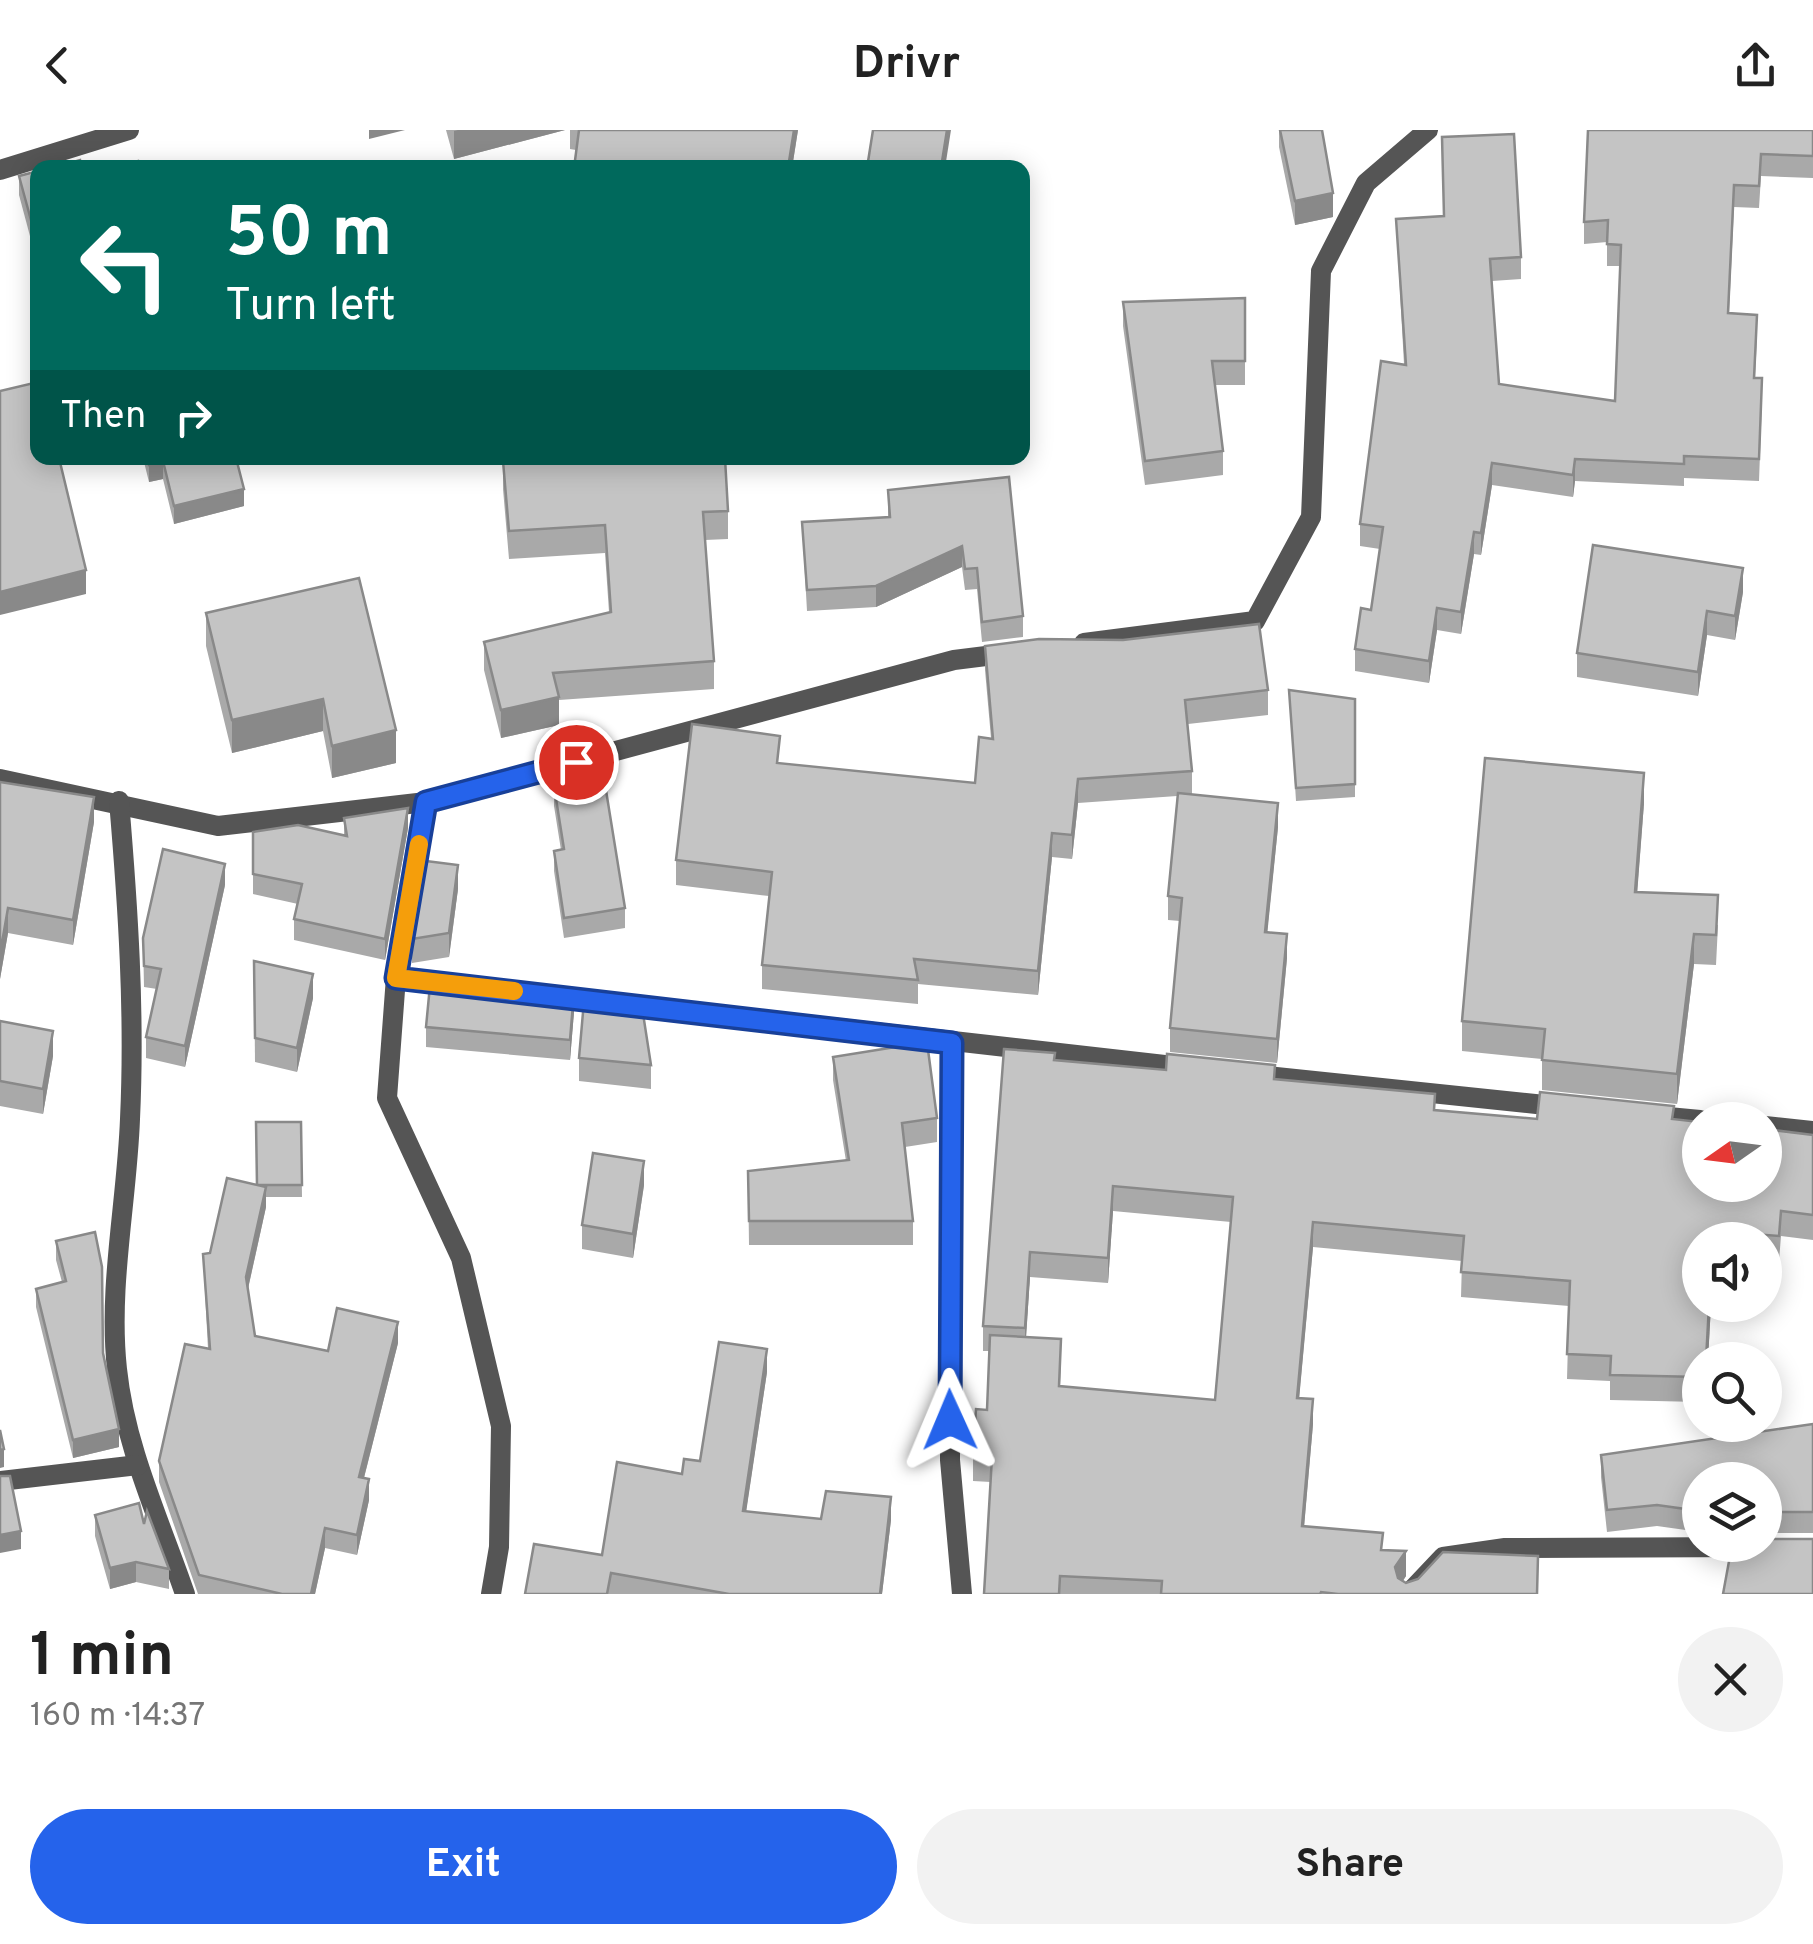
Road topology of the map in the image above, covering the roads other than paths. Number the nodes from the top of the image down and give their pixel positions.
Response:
1 (130, 130) edge
2 (1428, 130) edge
3 (32, 160) edge
4 (30, 161) edge
5 (0, 170) edge
6 (1062, 646) edge
7 (1023, 651) edge
8 (0, 779) edge
9 (119, 801) junction
10 (426, 802) junction
11 (396, 978) junction
12 (475, 987) edge
13 (535, 994) edge
14 (952, 1043) junction
15 (1586, 1109) edge
16 (1624, 1112) edge
17 (1682, 1118) edge
18 (1782, 1128) edge
19 (1813, 1131) edge
20 (138, 1465) junction
21 (0, 1482) edge
22 (1682, 1547) edge
23 (185, 1594) edge
24 (491, 1594) edge
25 (962, 1594) edge
26 (1408, 1594) edge

1 - 3 street
2 - 6 street
4 - 5 street
7 - 10 street
8 - 9 street
9 - 10 street
9 - 20 street
10 - 11 street
11 - 12 street
11 - 24 street
13 - 14 street
14 - 15 street
14 - 25 street
16 - 17 street
18 - 19 street
20 - 21 street
20 - 23 street
22 - 26 street

